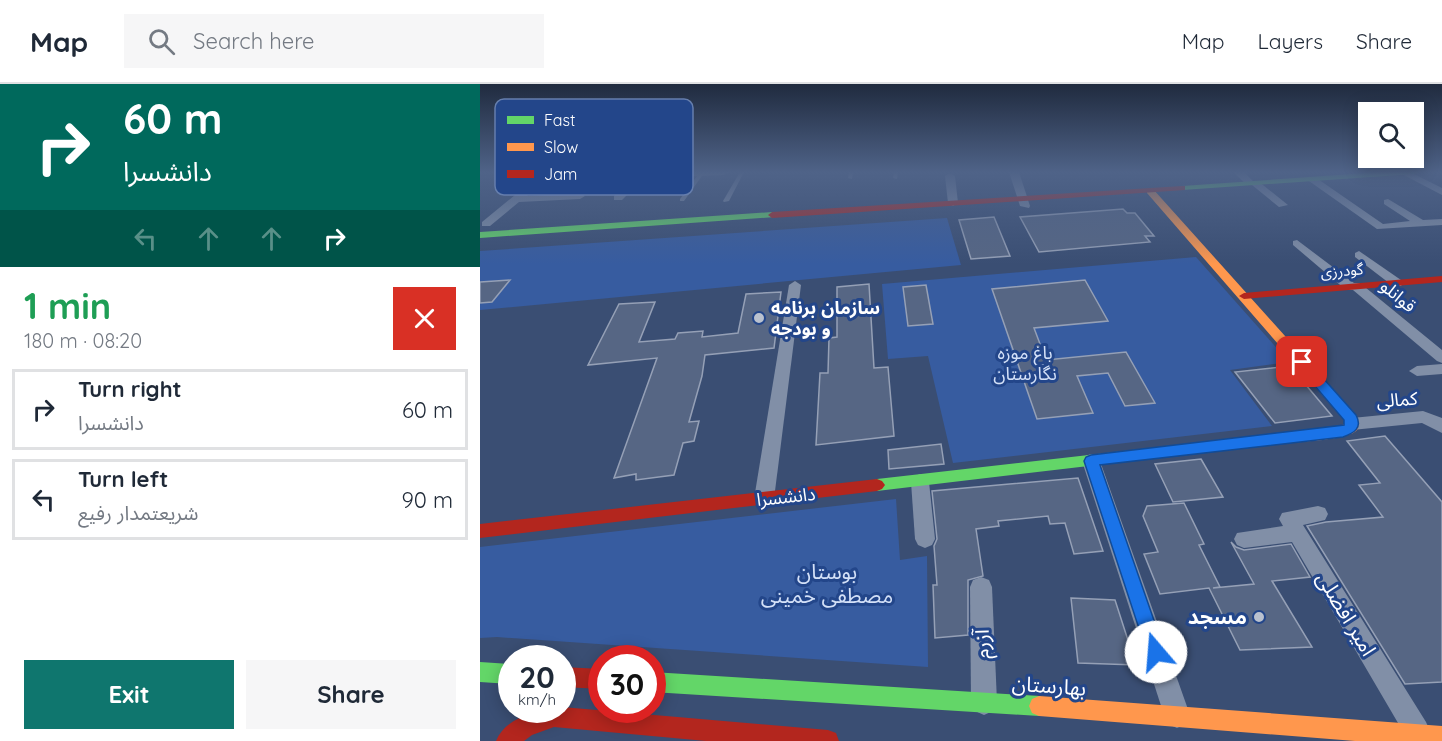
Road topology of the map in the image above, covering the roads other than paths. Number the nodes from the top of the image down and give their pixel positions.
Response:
1 (513, 203) edge
2 (953, 203) joint
3 (977, 203) edge
4 (1015, 203) edge
5 (1155, 203) edge
6 (1160, 203) edge
7 (1351, 203) edge
8 (1389, 203) edge
9 (1164, 208) junction
10 (1442, 222) edge
11 (1421, 224) junction
12 (483, 230) edge
13 (480, 243) edge
14 (1297, 243) dead end
15 (1359, 255) dead end
16 (1442, 279) edge
17 (1397, 283) junction
18 (795, 285) dead end
19 (1353, 286) junction
20 (1244, 296) junction
21 (1442, 358) edge
22 (1442, 369) edge
23 (1417, 371) dead end
24 (1347, 427) junction
25 (1442, 427) edge
26 (1091, 461) junction
27 (920, 482) junction
28 (764, 500) junction
29 (1318, 514) dead end
30 (480, 531) edge
31 (1298, 533) junction
32 (925, 539) dead end
33 (1244, 539) dead end
34 (981, 587) dead end
35 (480, 672) edge
36 (498, 673) edge
37 (666, 683) edge
38 (984, 702) junction
39 (1177, 716) junction
40 (1419, 735) junction
41 (1442, 736) edge
42 (507, 741) edge
43 (828, 741) edge

1 - 12 street
2 - 3 street
2 - 12 street
4 - 13 street
5 - 9 street
6 - 9 street
7 - 11 street
8 - 11 street
9 - 20 street
10 - 11 street
14 - 19 street, قوانلو
15 - 17 street
16 - 17 street, گودرزی
17 - 19 street, گودرزی
18 - 28 street
19 - 20 street, گودرزی
19 - 21 street, قوانلو
20 - 24 street
22 - 23 street
24 - 25 street, کمالی
24 - 26 street, دانشسرا
26 - 27 street, دانشسرا
26 - 39 street
27 - 28 street, دانشسرا
27 - 32 street
28 - 30 street, دانشسرا
29 - 31 street
31 - 33 street
31 - 40 street, امیر افضلی
34 - 38 street, آزرم
35 - 36 street
37 - 38 street, بهارستان
38 - 39 street, بهارستان
39 - 40 street, بهارستان
40 - 41 street, بهارستان
42 - 43 street

